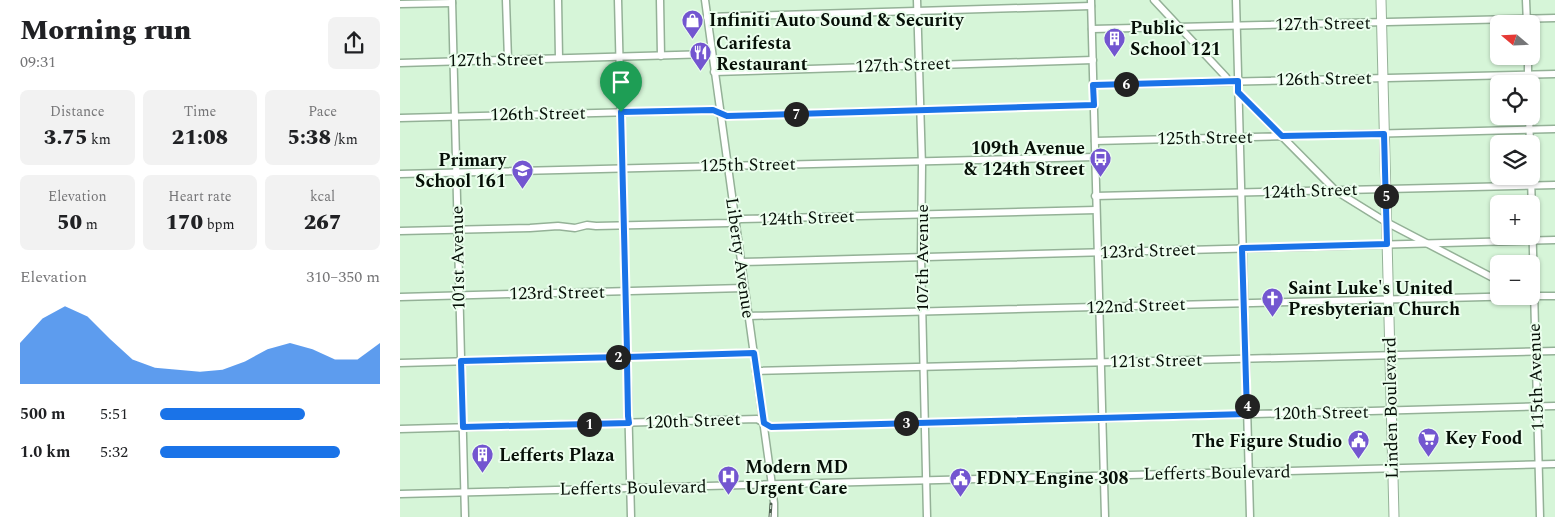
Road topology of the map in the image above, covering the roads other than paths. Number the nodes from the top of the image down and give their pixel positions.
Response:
1 (506, 0) edge
2 (558, 0) edge
3 (618, 0) edge
4 (660, 0) edge
5 (704, 0) edge
6 (917, 0) edge
7 (1154, 0) edge
8 (1236, 0) edge
9 (1381, 0) edge
10 (1526, 0) edge
11 (452, 1) edge
12 (1091, 3) edge
13 (400, 4) edge
14 (918, 12) junction
15 (1527, 15) edge
16 (707, 17) junction
17 (1555, 18) edge
18 (1540, 20) edge
19 (1490, 22) edge
20 (1381, 23) junction
21 (1237, 26) junction
22 (1180, 28) junction
23 (1092, 29) junction
24 (712, 54) junction
25 (661, 56) junction
26 (619, 57) junction
27 (559, 58) junction
28 (508, 60) junction
29 (1093, 60) junction
30 (453, 61) junction
31 (400, 63) edge
32 (919, 65) junction
33 (1528, 65) edge
34 (714, 72) junction
35 (1528, 74) junction
36 (1555, 74) edge
37 (1383, 78) junction
38 (1238, 81) junction
39 (1228, 82) junction
40 (1093, 85) junction
41 (1238, 92) junction
42 (1094, 105) junction
43 (921, 110) junction
44 (621, 112) junction
45 (720, 113) junction
46 (455, 116) junction
47 (400, 118) edge
48 (1530, 125) edge
49 (1555, 129) edge
50 (1530, 130) junction
51 (1384, 134) junction
52 (1530, 135) edge
53 (1282, 136) junction
54 (1239, 137) junction
55 (1095, 141) junction
56 (1095, 157) junction
57 (922, 161) junction
58 (727, 166) junction
59 (622, 168) junction
60 (456, 172) junction
61 (400, 174) edge
62 (1531, 185) joint
63 (1540, 185) edge
64 (1555, 185) edge
65 (1386, 189) junction
66 (1336, 191) junction
67 (1241, 193) junction
68 (1531, 195) edge
69 (1095, 196) junction
70 (1096, 210) junction
71 (922, 214) junction
72 (735, 221) junction
73 (1386, 222) junction
74 (624, 225) junction
75 (458, 230) junction
76 (400, 231) edge
77 (1555, 240) edge
78 (1540, 241) edge
79 (1490, 242) edge
80 (1387, 244) junction
81 (1427, 244) junction
82 (1242, 248) junction
83 (1098, 252) junction
84 (921, 257) junction
85 (741, 262) junction
86 (1490, 276) edge
87 (744, 288) junction
88 (625, 291) junction
89 (459, 295) junction
90 (1540, 296) edge
91 (1546, 296) junction
92 (1555, 296) edge
93 (400, 297) edge
94 (1490, 297) edge
95 (1388, 300) junction
96 (1555, 301) edge
97 (1244, 303) junction
98 (1533, 305) edge
99 (1099, 307) junction
100 (922, 312) junction
101 (748, 316) junction
102 (1555, 351) edge
103 (1536, 352) junction
104 (754, 353) junction
105 (1390, 355) junction
106 (627, 357) junction
107 (1246, 359) junction
108 (461, 361) junction
109 (400, 363) edge
110 (1100, 363) junction
111 (923, 367) junction
112 (756, 372) junction
113 (1555, 406) edge
114 (1537, 407) junction
115 (1391, 411) junction
116 (1247, 414) junction
117 (1102, 418) junction
118 (629, 423) junction
119 (764, 423) junction
120 (925, 423) junction
121 (463, 427) junction
122 (400, 429) edge
123 (1555, 464) edge
124 (1538, 465) junction
125 (1393, 468) junction
126 (1248, 472) junction
127 (1104, 476) junction
128 (926, 480) junction
129 (772, 484) junction
130 (630, 488) junction
131 (464, 492) junction
132 (400, 494) edge
133 (465, 517) edge
134 (631, 517) edge
135 (774, 517) edge
136 (927, 517) edge
137 (1105, 517) edge
138 (1250, 517) edge
139 (1394, 517) edge
140 (1540, 517) edge

1 - 28 street
2 - 27 street
3 - 26 street
4 - 25 street
5 - 16 street, Liberty Avenue
6 - 14 street, 107th Avenue
7 - 22 street
8 - 21 street
9 - 20 main road, Linden Boulevard
10 - 15 street
11 - 13 street
11 - 30 street, 101st Avenue
12 - 14 street
12 - 23 street
14 - 16 street
14 - 32 street, 107th Avenue
16 - 24 street, Liberty Avenue
17 - 18 street, 127th Street
19 - 20 street, 127th Street
20 - 21 street, 127th Street
20 - 37 main road, Linden Boulevard
21 - 22 street, 127th Street
21 - 38 street
22 - 23 street, 127th Street
22 - 39 street
23 - 29 street
24 - 25 street, 127th Street
24 - 34 street, Liberty Avenue
25 - 26 street, 127th Street
26 - 27 street, 127th Street
26 - 44 street
27 - 28 street, 127th Street
28 - 30 street, 127th Street
29 - 32 street, 127th Street
29 - 40 street
30 - 31 street, 127th Street
30 - 46 street, 101st Avenue
32 - 34 street, 127th Street
32 - 43 street, 107th Avenue
33 - 35 street
34 - 45 street, Liberty Avenue
35 - 36 street, 126th Street
35 - 37 street, 126th Street
37 - 38 street, 126th Street
37 - 51 main road, Linden Boulevard
38 - 39 street, 126th Street
38 - 41 street
39 - 40 street, 126th Street
40 - 42 street
41 - 53 street
41 - 54 street
42 - 43 street, 126th Street
42 - 55 street
43 - 45 street, 126th Street
43 - 57 street, 107th Avenue
44 - 45 street, 126th Street
44 - 46 street, 126th Street
44 - 59 street
45 - 58 street, Liberty Avenue
46 - 47 street, 126th Street
46 - 60 street, 101st Avenue
48 - 50 street
49 - 50 street, 125th Street
50 - 51 street, 125th Street
50 - 52 street
51 - 53 street, 125th Street
51 - 65 main road, Linden Boulevard
53 - 54 street, 125th Street
53 - 66 street
54 - 55 street, 125th Street
54 - 67 street
55 - 56 street
56 - 57 street, 125th Street
56 - 69 street
57 - 58 street, 125th Street
57 - 71 street, 107th Avenue
58 - 59 street, 125th Street
58 - 72 street, Liberty Avenue
59 - 60 street, 125th Street
59 - 74 street
60 - 61 street, 125th Street
60 - 75 street, 101st Avenue
62 - 65 street, 124th Street
62 - 68 street, 115th Avenue
63 - 64 street, 124th Street
65 - 66 street, 124th Street
65 - 73 main road, Linden Boulevard
66 - 67 street, 124th Street
66 - 73 street
67 - 69 street, 124th Street
67 - 82 street
69 - 70 street
70 - 71 street, 124th Street
70 - 83 street
71 - 72 street, 124th Street
71 - 84 street, 107th Avenue
72 - 74 street, 124th Street
72 - 85 street, Liberty Avenue
73 - 80 main road, Linden Boulevard
73 - 81 street
74 - 75 street, 124th Street
74 - 88 street
75 - 76 street, 124th Street
75 - 89 street, 101st Avenue
77 - 78 street, 123rd Street
79 - 81 street, 123rd Street
80 - 81 street, 123rd Street
80 - 82 street, 123rd Street
80 - 95 main road, Linden Boulevard
81 - 86 street
82 - 83 street, 123rd Street
82 - 97 street
83 - 84 street, 123rd Street
83 - 99 street
84 - 85 street, 123rd Street
84 - 100 street, 107th Avenue
85 - 87 street, Liberty Avenue
87 - 88 street, 123rd Street
87 - 101 street, Liberty Avenue
88 - 89 street, 123rd Street
88 - 106 street
89 - 93 street, 123rd Street
89 - 108 street, 101st Avenue
90 - 91 street
91 - 92 street
91 - 96 street
94 - 95 street, 122nd Street
95 - 97 street, 122nd Street
95 - 105 main road, Linden Boulevard
97 - 99 street, 122nd Street
97 - 107 street
98 - 103 street, 115th Avenue
99 - 100 street, 122nd Street
99 - 110 street
100 - 101 street, 122nd Street
100 - 111 street, 107th Avenue
101 - 104 street, Liberty Avenue
102 - 103 street, 121st Street
103 - 105 street, 121st Street
103 - 114 street, 115th Avenue
104 - 106 street
104 - 112 street, Liberty Avenue
105 - 107 street, 121st Street
105 - 115 main road, Linden Boulevard
106 - 108 street
106 - 118 street
107 - 110 street, 121st Street
107 - 116 street
108 - 109 street
108 - 121 street, 101st Avenue
110 - 111 street, 121st Street
110 - 117 street
111 - 112 street, 121st Street
111 - 120 street, 107th Avenue
112 - 119 street, Liberty Avenue
113 - 114 street, 120th Street
114 - 115 street, 120th Street
114 - 124 street, 115th Avenue
115 - 116 street, 120th Street
115 - 125 main road, Linden Boulevard
116 - 117 street, 120th Street
116 - 126 street
117 - 120 street, 120th Street
117 - 127 street
118 - 119 street, 120th Street
118 - 121 street, 120th Street
118 - 130 street
119 - 120 street, 120th Street
119 - 129 street, Liberty Avenue
120 - 128 street, 107th Avenue
121 - 122 street, 120th Street
121 - 131 street, 101st Avenue
123 - 124 street, Lefferts Boulevard
124 - 125 street, Lefferts Boulevard
124 - 140 street, 115th Avenue
125 - 126 street, Lefferts Boulevard
125 - 139 main road, Linden Boulevard
126 - 127 street, Lefferts Boulevard
126 - 138 street
127 - 128 street, Lefferts Boulevard
127 - 137 street
128 - 129 street, Lefferts Boulevard
128 - 136 street, 107th Avenue
129 - 130 street, Lefferts Boulevard
129 - 135 street, Liberty Avenue
130 - 131 street, Lefferts Boulevard
130 - 134 street
131 - 132 street, Lefferts Boulevard
131 - 133 street, 101st Avenue

